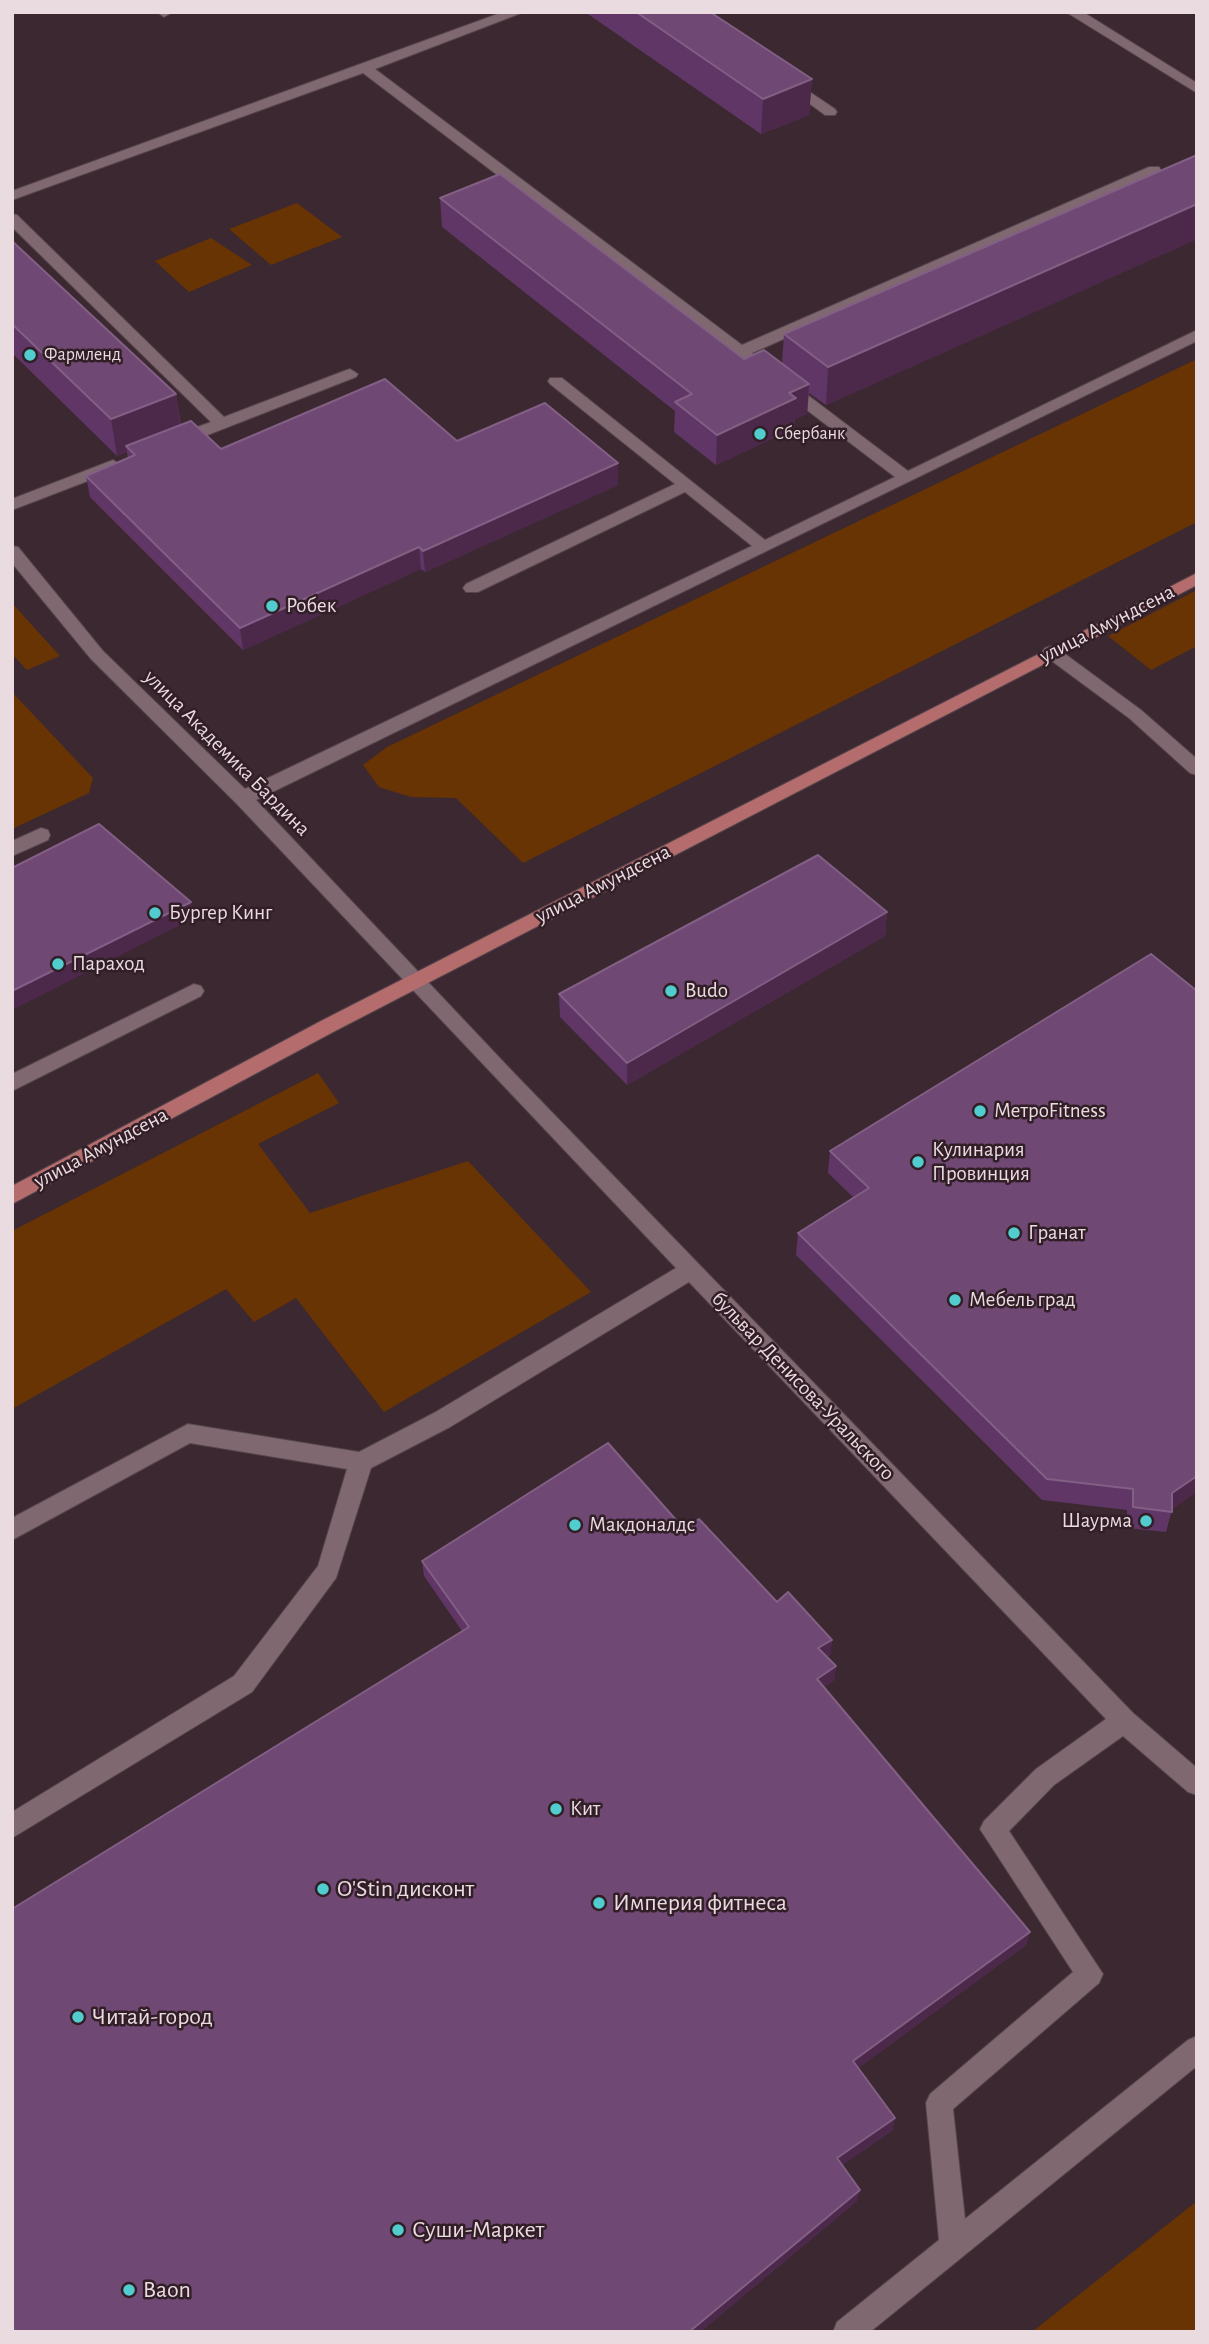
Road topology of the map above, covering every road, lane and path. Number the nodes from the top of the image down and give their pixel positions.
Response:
1 (517, 12) edge
2 (1073, 12) edge
3 (365, 68) junction
4 (776, 73) edge
5 (1197, 89) edge
6 (830, 112) dead end
7 (1154, 170) edge
8 (12, 196) edge
9 (12, 218) edge
10 (1197, 335) edge
11 (740, 352) junction
12 (350, 374) dead end
13 (556, 381) dead end
14 (221, 423) junction
15 (158, 448) edge
16 (133, 458) edge
17 (907, 478) junction
18 (687, 485) junction
19 (12, 505) edge
20 (764, 547) junction
21 (12, 551) edge
22 (1197, 578) edge
23 (472, 587) dead end
24 (1051, 652) junction
25 (1197, 769) edge
26 (243, 798) junction
27 (41, 835) dead end
28 (12, 849) edge
29 (415, 981) junction
30 (194, 991) dead end
31 (12, 1083) edge
32 (12, 1196) edge
33 (691, 1270) junction
34 (361, 1462) junction
35 (12, 1530) edge
36 (1124, 1721) junction
37 (1197, 1784) edge
38 (12, 1826) edge
39 (1197, 2049) edge
40 (954, 2247) junction
41 (847, 2332) edge

1 - 3 street
2 - 5 street
3 - 8 street
3 - 11 street
4 - 6 street
7 - 11 street
9 - 14 street
10 - 17 street
11 - 17 street
12 - 14 street
13 - 18 street
14 - 15 street
16 - 19 street
17 - 20 street
18 - 20 street
18 - 23 street
20 - 26 street
21 - 26 street, улица Академика Бардина
22 - 24 main road, улица Амундсена
24 - 25 street
24 - 29 main road, улица Амундсена
26 - 29 street, улица Академика Бардина
27 - 28 street
29 - 32 main road, улица Амундсена
29 - 33 street, бульвар Денисова-Уральского
30 - 31 street
33 - 34 street
33 - 36 street, бульвар Денисова-Уральского
34 - 35 street
34 - 38 street
36 - 37 street, бульвар Денисова-Уральского
36 - 40 street
39 - 40 street
40 - 41 street

